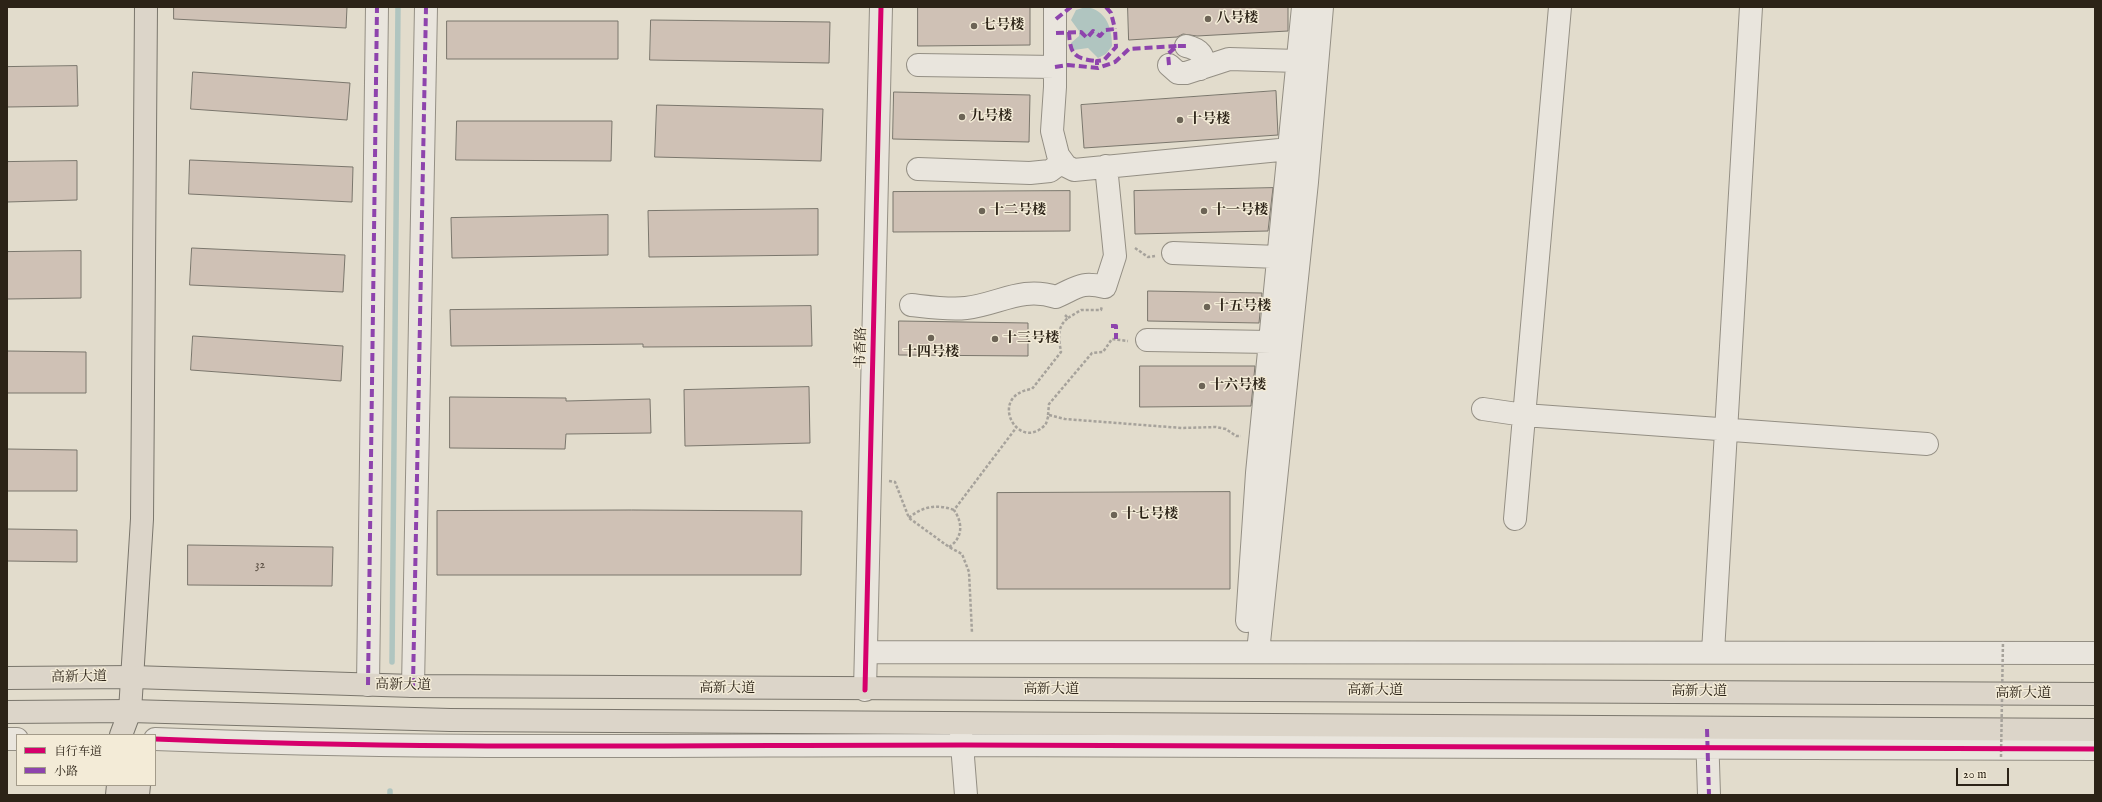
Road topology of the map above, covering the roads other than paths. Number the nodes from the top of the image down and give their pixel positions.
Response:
1 (146, 7) edge
2 (378, 7) edge
3 (426, 7) edge
4 (881, 7) edge
5 (1055, 7) edge
6 (1303, 7) edge
7 (1322, 7) edge
8 (1560, 7) edge
9 (1751, 7) edge
10 (1186, 46) dead end
11 (1298, 61) junction
12 (918, 65) dead end
13 (1169, 65) dead end
14 (1055, 67) junction
15 (1200, 69) junction
16 (1290, 149) junction
17 (1062, 162) junction
18 (1106, 166) junction
19 (918, 169) dead end
20 (1173, 253) road end
21 (1278, 257) junction
22 (911, 305) dead end
23 (1147, 340) road end
24 (1271, 342) junction
25 (1483, 409) dead end
26 (1524, 415) junction
27 (1726, 430) junction
28 (1927, 444) dead end
29 (1515, 519) dead end
30 (867, 652) junction
31 (1252, 652) junction
32 (1713, 652) junction
33 (2095, 653) edge
34 (133, 677) junction
35 (7, 678) edge
36 (368, 685) junction
37 (413, 686) junction
38 (865, 690) junction
39 (2095, 694) edge
40 (130, 711) junction
41 (7, 712) edge
42 (960, 722) junction
43 (2095, 730) edge
44 (121, 734) edge
45 (140, 734) edge
46 (1708, 738) junction
47 (156, 739) edge
48 (963, 745) junction
49 (2095, 749) edge
50 (966, 795) edge
51 (1709, 795) edge

1 - 34 main road
2 - 36 street
3 - 37 street
4 - 30 street, 书香路
5 - 14 street
6 - 11 street
7 - 31 street
8 - 26 street
9 - 27 street
10 - 15 street
11 - 15 street
11 - 16 street
12 - 14 street
13 - 15 street
14 - 17 street
16 - 18 street
16 - 21 street
17 - 18 street
17 - 19 street
18 - 22 street
20 - 21 street
21 - 24 street
23 - 24 street
24 - 31 street
25 - 26 street
26 - 27 street
26 - 29 street
27 - 28 street
27 - 32 street
30 - 31 street
30 - 38 street, 书香路
31 - 32 street
32 - 33 street
34 - 35 main road, 高新大道
34 - 36 main road, 高新大道
34 - 40 main road
36 - 37 main road, 高新大道
37 - 38 main road, 高新大道
38 - 39 main road, 高新大道
40 - 41 main road
40 - 42 main road
40 - 44 main road
40 - 45 main road
42 - 46 main road
42 - 48 street
43 - 46 main road
46 - 48 street
46 - 49 street
46 - 51 street
47 - 48 street
48 - 50 street

